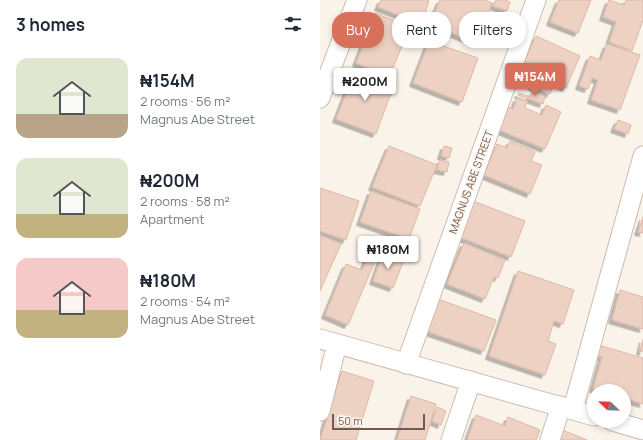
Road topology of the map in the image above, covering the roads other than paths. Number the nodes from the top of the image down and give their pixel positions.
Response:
1 (357, 0) edge
2 (536, 0) edge
3 (320, 98) edge
4 (643, 156) edge
5 (328, 341) edge
6 (406, 364) junction
7 (471, 382) junction
8 (567, 408) junction
9 (320, 411) edge
10 (587, 414) edge
11 (631, 427) edge
12 (643, 430) edge
13 (451, 440) edge
14 (550, 440) edge

1 - 3 street
2 - 6 street, MAGNUS ABE STREET
4 - 8 street
5 - 6 street
5 - 9 street
6 - 7 street
7 - 8 street
7 - 13 street
8 - 10 street
8 - 14 street
11 - 12 street

